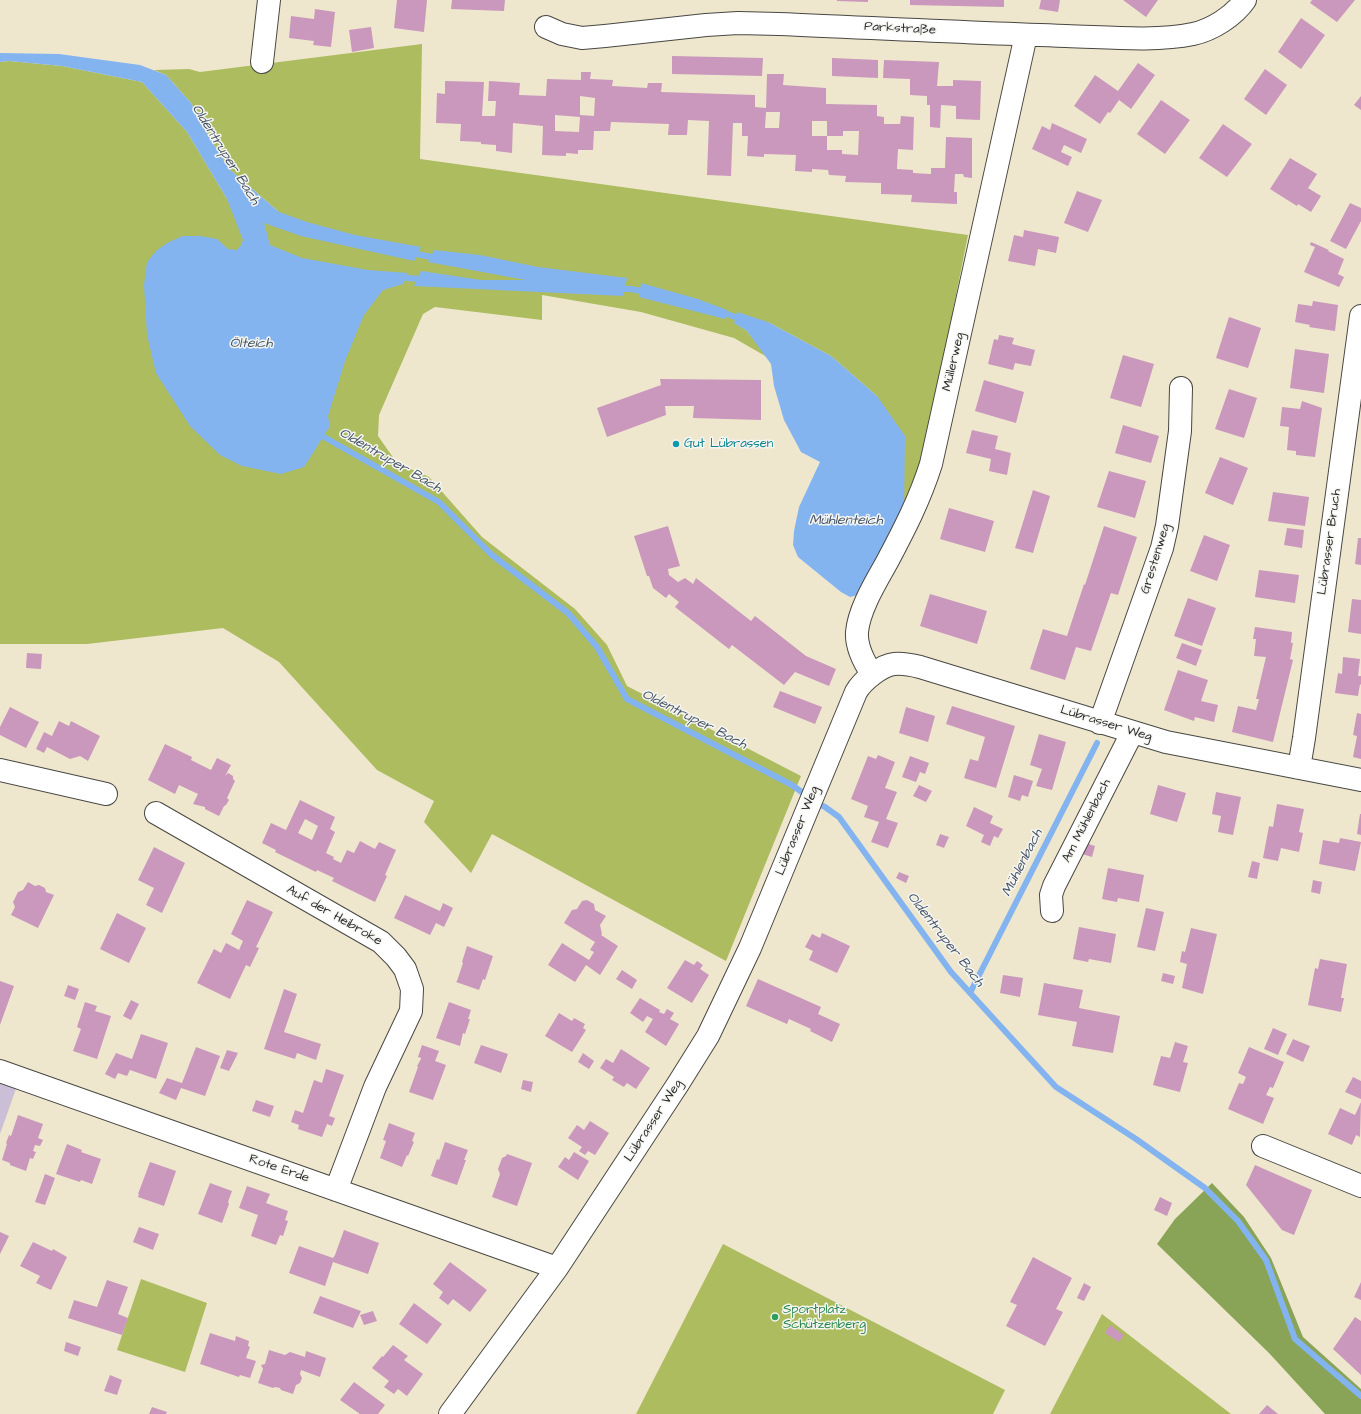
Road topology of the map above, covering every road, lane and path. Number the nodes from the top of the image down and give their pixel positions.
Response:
1 (268, 0) edge
2 (1245, 0) edge
3 (546, 27) dead end
4 (1026, 35) junction
5 (262, 62) dead end
6 (1361, 316) edge
7 (1181, 388) dead end
8 (872, 674) junction
9 (1100, 723) junction
10 (1132, 733) junction
11 (1299, 768) junction
12 (0, 770) edge
13 (1361, 780) edge
14 (106, 794) dead end
15 (156, 813) dead end
16 (1052, 911) dead end
17 (0, 1071) edge
18 (1263, 1146) dead end
19 (1361, 1186) edge
20 (336, 1190) junction
21 (557, 1268) junction
22 (450, 1414) edge

1 - 5 street
2 - 4 street, Parkstraße
3 - 4 street, Parkstraße
4 - 8 street, Müllerweg
6 - 11 street, Lübrasser Bruch
7 - 9 street, Grestenweg
8 - 9 street, Lübrasser Weg
8 - 21 street, Lübrasser Weg
9 - 10 street, Lübrasser Weg
10 - 11 street, Lübrasser Weg
10 - 16 street, Am Mühlenbach
11 - 13 street, Lübrasser Weg
12 - 14 street
15 - 20 street, Auf der Heibroke
17 - 20 street, Rote Erde
18 - 19 street
20 - 21 street, Rote Erde
21 - 22 street, Lübrasser Weg

